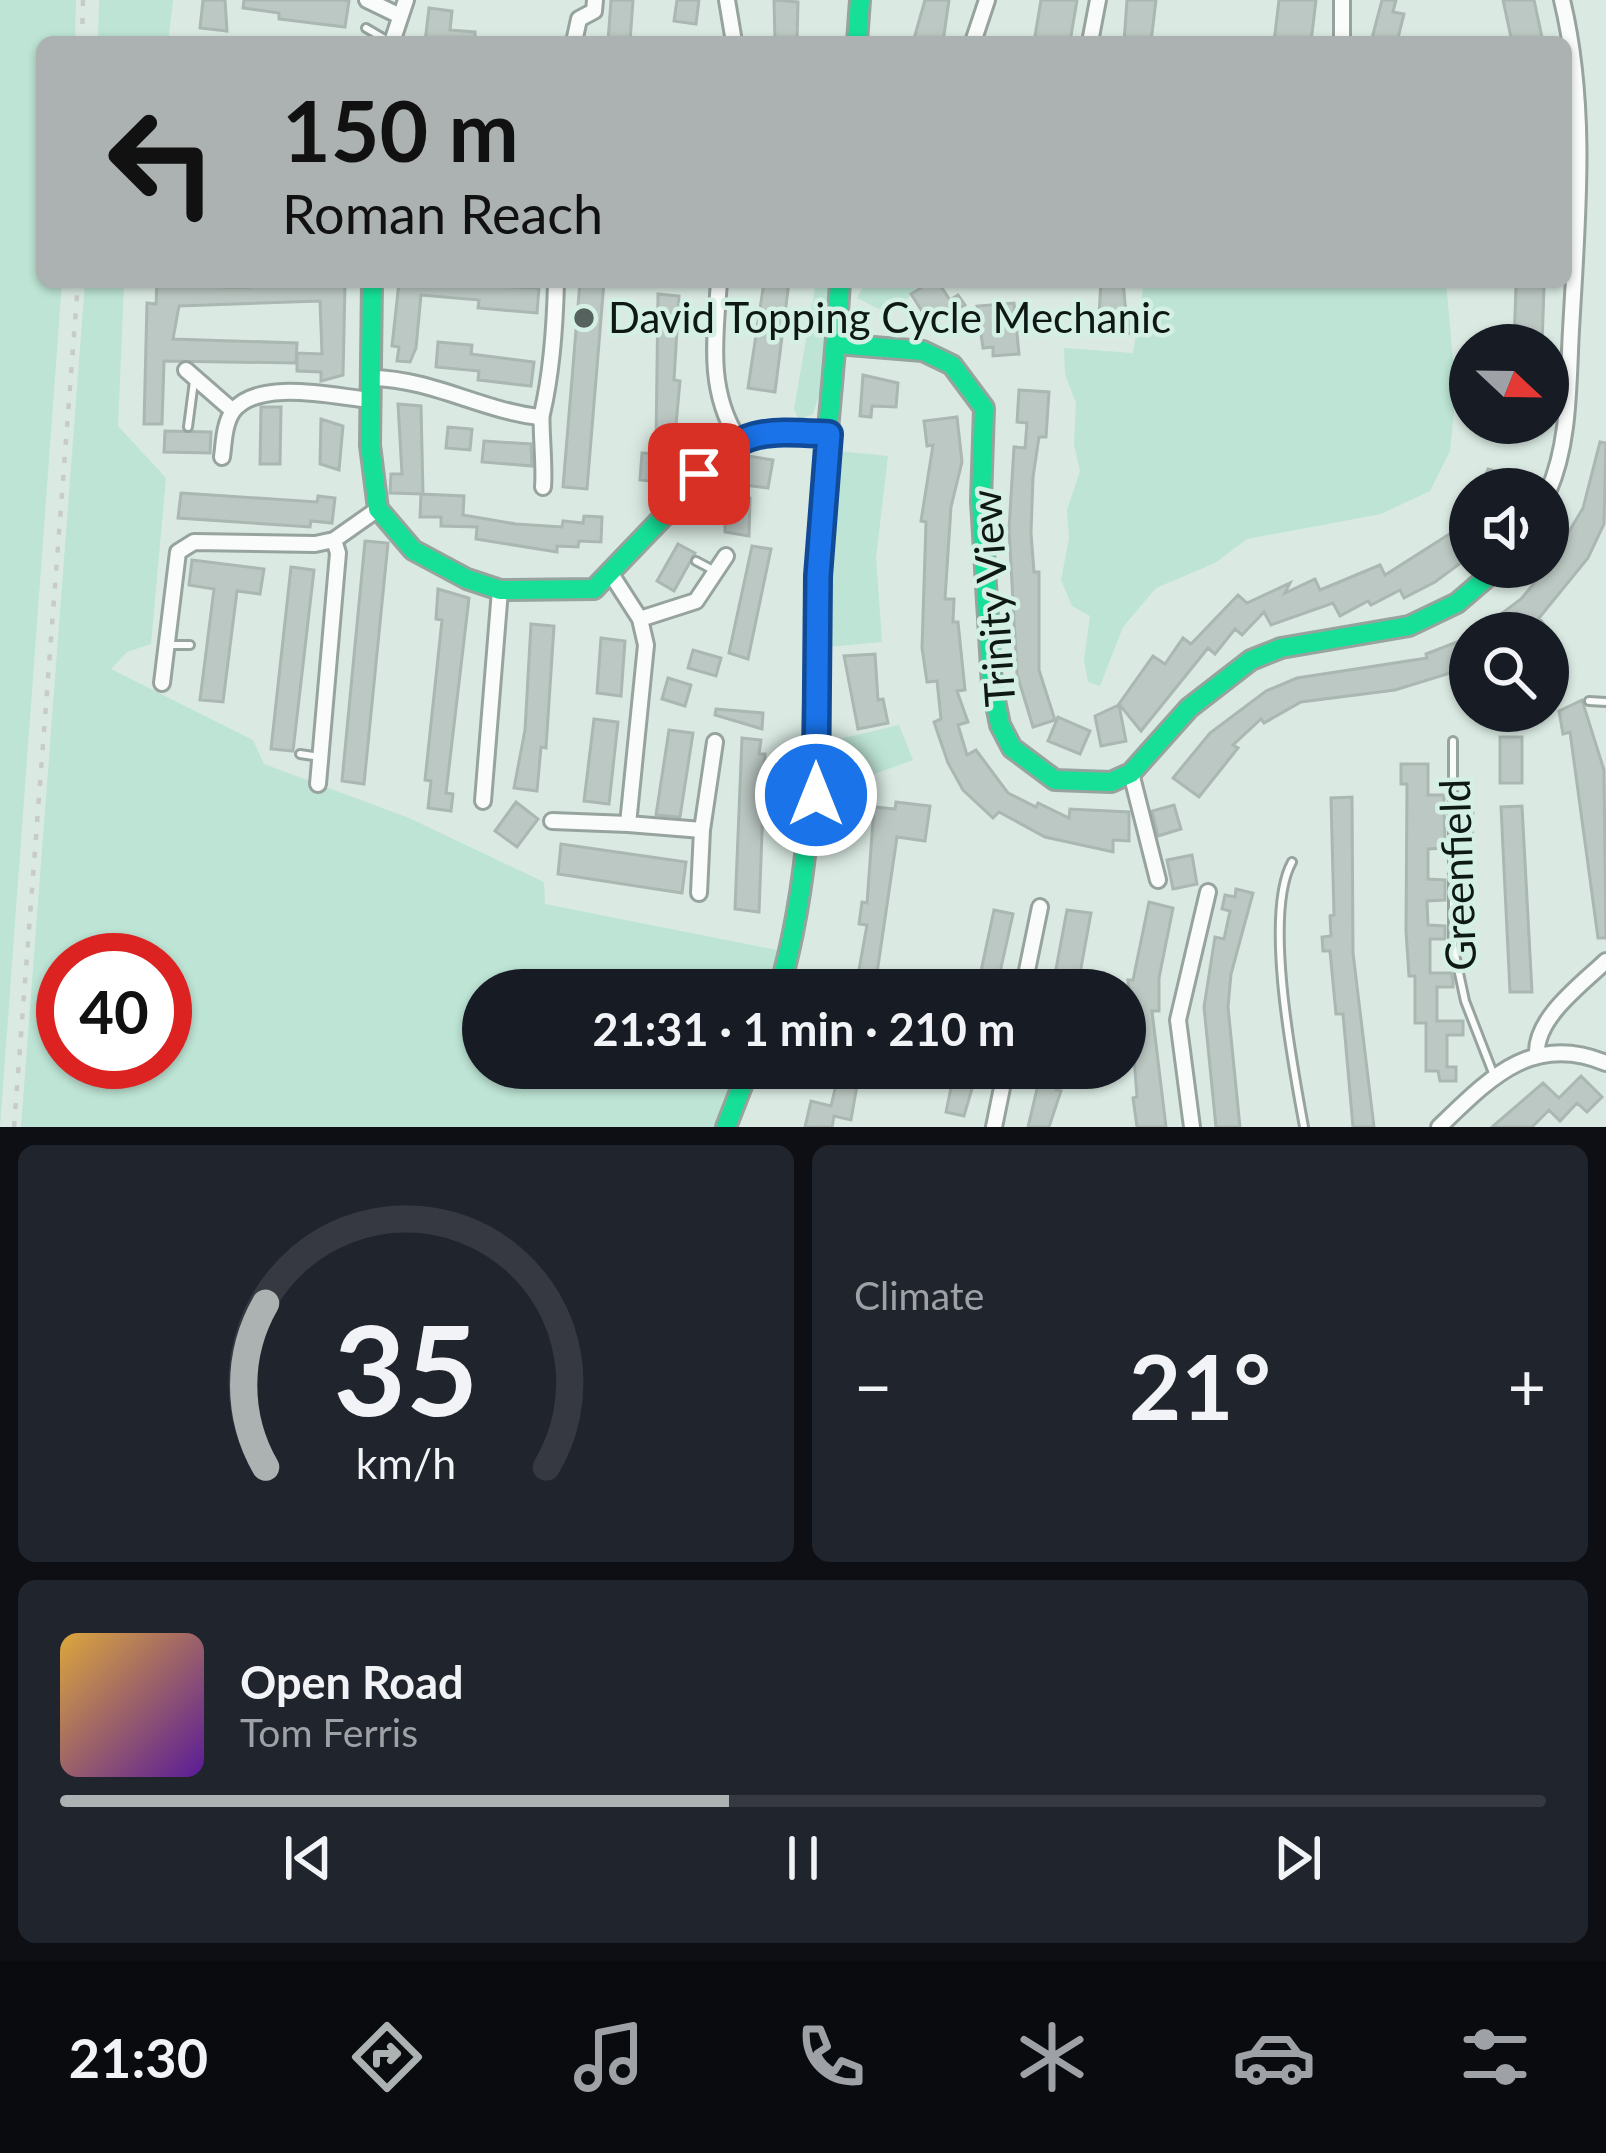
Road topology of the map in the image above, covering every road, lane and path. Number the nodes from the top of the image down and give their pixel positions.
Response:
1 (368, 0) edge
2 (406, 0) edge
3 (595, 0) edge
4 (727, 0) edge
5 (860, 0) edge
6 (987, 0) edge
7 (1098, 0) edge
8 (1342, 0) edge
9 (1562, 0) edge
10 (398, 15) junction
11 (365, 28) dead end
12 (380, 36) edge
13 (393, 36) edge
14 (575, 36) edge
15 (733, 36) edge
16 (857, 36) edge
17 (975, 36) edge
18 (1091, 36) edge
19 (1342, 36) edge
20 (1568, 36) edge
21 (1572, 62) edge
22 (372, 288) edge
23 (556, 288) edge
24 (719, 288) edge
25 (840, 288) edge
26 (837, 344) junction
27 (191, 374) joint
28 (372, 379) junction
29 (371, 400) junction
30 (233, 411) junction
31 (539, 417) junction
32 (188, 427) dead end
33 (829, 434) junction
34 (738, 439) junction
35 (222, 457) dead end
36 (1553, 468) edge
37 (543, 487) dead end
38 (378, 509) junction
39 (334, 539) junction
40 (726, 556) dead end
41 (696, 562) dead end
42 (716, 571) junction
43 (611, 574) junction
44 (1474, 588) edge
45 (500, 590) junction
46 (640, 619) junction
47 (166, 645) junction
48 (190, 645) dead end
49 (162, 683) dead end
50 (1589, 701) dead end
51 (1606, 702) edge
52 (1454, 741) dead end
53 (715, 742) dead end
54 (300, 754) dead end
55 (321, 757) junction
56 (1131, 773) junction
57 (318, 784) dead end
58 (483, 801) dead end
59 (552, 821) dead end
60 (628, 824) junction
61 (703, 830) junction
62 (1292, 862) dead end
63 (1158, 880) dead end
64 (1208, 892) dead end
65 (699, 893) dead end
66 (1040, 907) dead end
67 (1606, 961) edge
68 (786, 969) edge
69 (1027, 969) edge
70 (1538, 1054) junction
71 (1606, 1063) edge
72 (1494, 1074) junction
73 (741, 1089) edge
74 (1002, 1089) edge
75 (726, 1127) edge
76 (994, 1127) edge
77 (1192, 1127) edge
78 (1304, 1127) edge
79 (1439, 1127) edge

1 - 10 street
2 - 10 street
3 - 14 street
4 - 15 street
5 - 16 street
6 - 17 street
7 - 18 street
8 - 19 street
9 - 20 street
10 - 13 street
11 - 12 lane
21 - 36 street
22 - 28 street
23 - 31 street
24 - 34 street
25 - 26 street
26 - 33 street
26 - 56 street, Trinity View
27 - 30 street
27 - 32 lane
28 - 29 street
28 - 31 street
29 - 30 street
29 - 38 street
30 - 35 street
31 - 37 street
33 - 34 street
33 - 68 street
34 - 43 street
38 - 39 street
38 - 45 street
39 - 47 street
39 - 55 street
40 - 42 street
41 - 42 lane
42 - 46 street
43 - 45 street
43 - 46 street
44 - 56 street
45 - 58 street
46 - 60 street
47 - 48 lane
47 - 49 street
50 - 51 lane
52 - 72 lane, Greenfield
53 - 61 street
54 - 55 lane
55 - 57 street
56 - 63 street
59 - 60 street
60 - 61 street
61 - 65 street
62 - 78 lane
64 - 77 street
66 - 69 street
67 - 70 street
70 - 71 street
70 - 72 street
72 - 79 street
73 - 75 street
74 - 76 street

